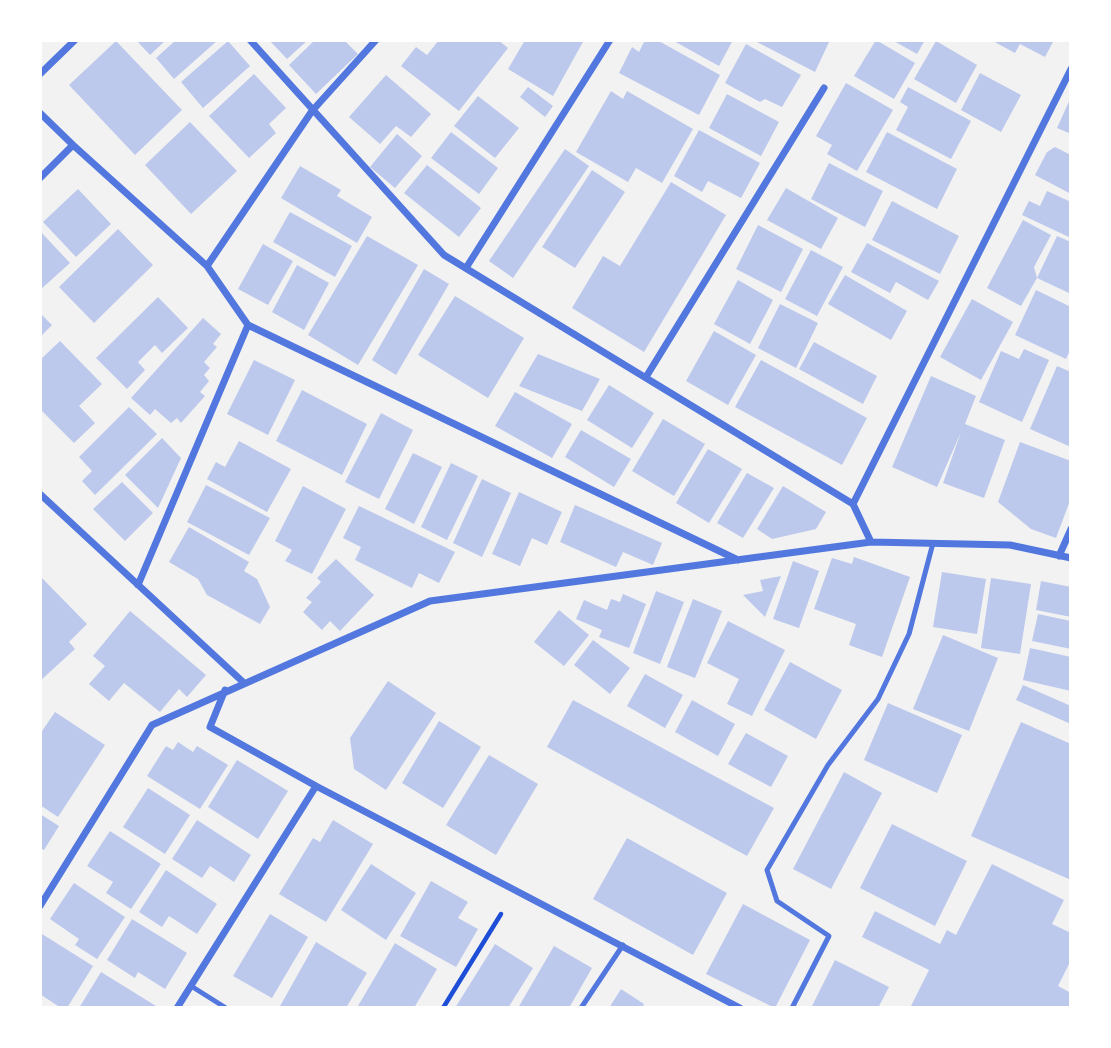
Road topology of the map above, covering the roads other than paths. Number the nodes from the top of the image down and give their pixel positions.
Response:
1 (75, 40) edge
2 (250, 40) edge
3 (376, 40) edge
4 (610, 40) edge
5 (1071, 69) edge
6 (40, 74) edge
7 (824, 88) dead end
8 (312, 111) junction
9 (40, 113) edge
10 (73, 145) junction
11 (40, 178) edge
12 (207, 267) junction
13 (466, 268) junction
14 (248, 325) junction
15 (646, 377) junction
16 (40, 494) edge
17 (853, 504) junction
18 (1071, 529) edge
19 (871, 542) junction
20 (933, 543) junction
21 (1059, 556) junction
22 (1071, 558) edge
23 (740, 561) junction
24 (138, 585) junction
25 (243, 682) junction
26 (225, 691) junction
27 (316, 786) junction
28 (40, 906) edge
29 (623, 945) junction
30 (191, 986) junction
31 (177, 1008) edge
32 (226, 1008) edge
33 (581, 1008) edge
34 (740, 1008) edge
35 (792, 1008) edge

1 - 6 street
2 - 8 street
3 - 8 street
4 - 13 street
5 - 17 street
7 - 15 street
8 - 12 street
8 - 13 street
9 - 10 street
10 - 11 street
10 - 12 street
12 - 14 street
13 - 15 street
14 - 23 street
14 - 24 street
15 - 17 street
16 - 24 street
17 - 19 street
18 - 21 street
19 - 20 street
19 - 23 street
20 - 21 street
20 - 35 lane
21 - 22 street
23 - 25 street
24 - 25 street
25 - 26 street
26 - 27 street
26 - 28 street
27 - 29 street
27 - 30 street
29 - 33 lane
29 - 34 street
30 - 31 street
30 - 32 lane

